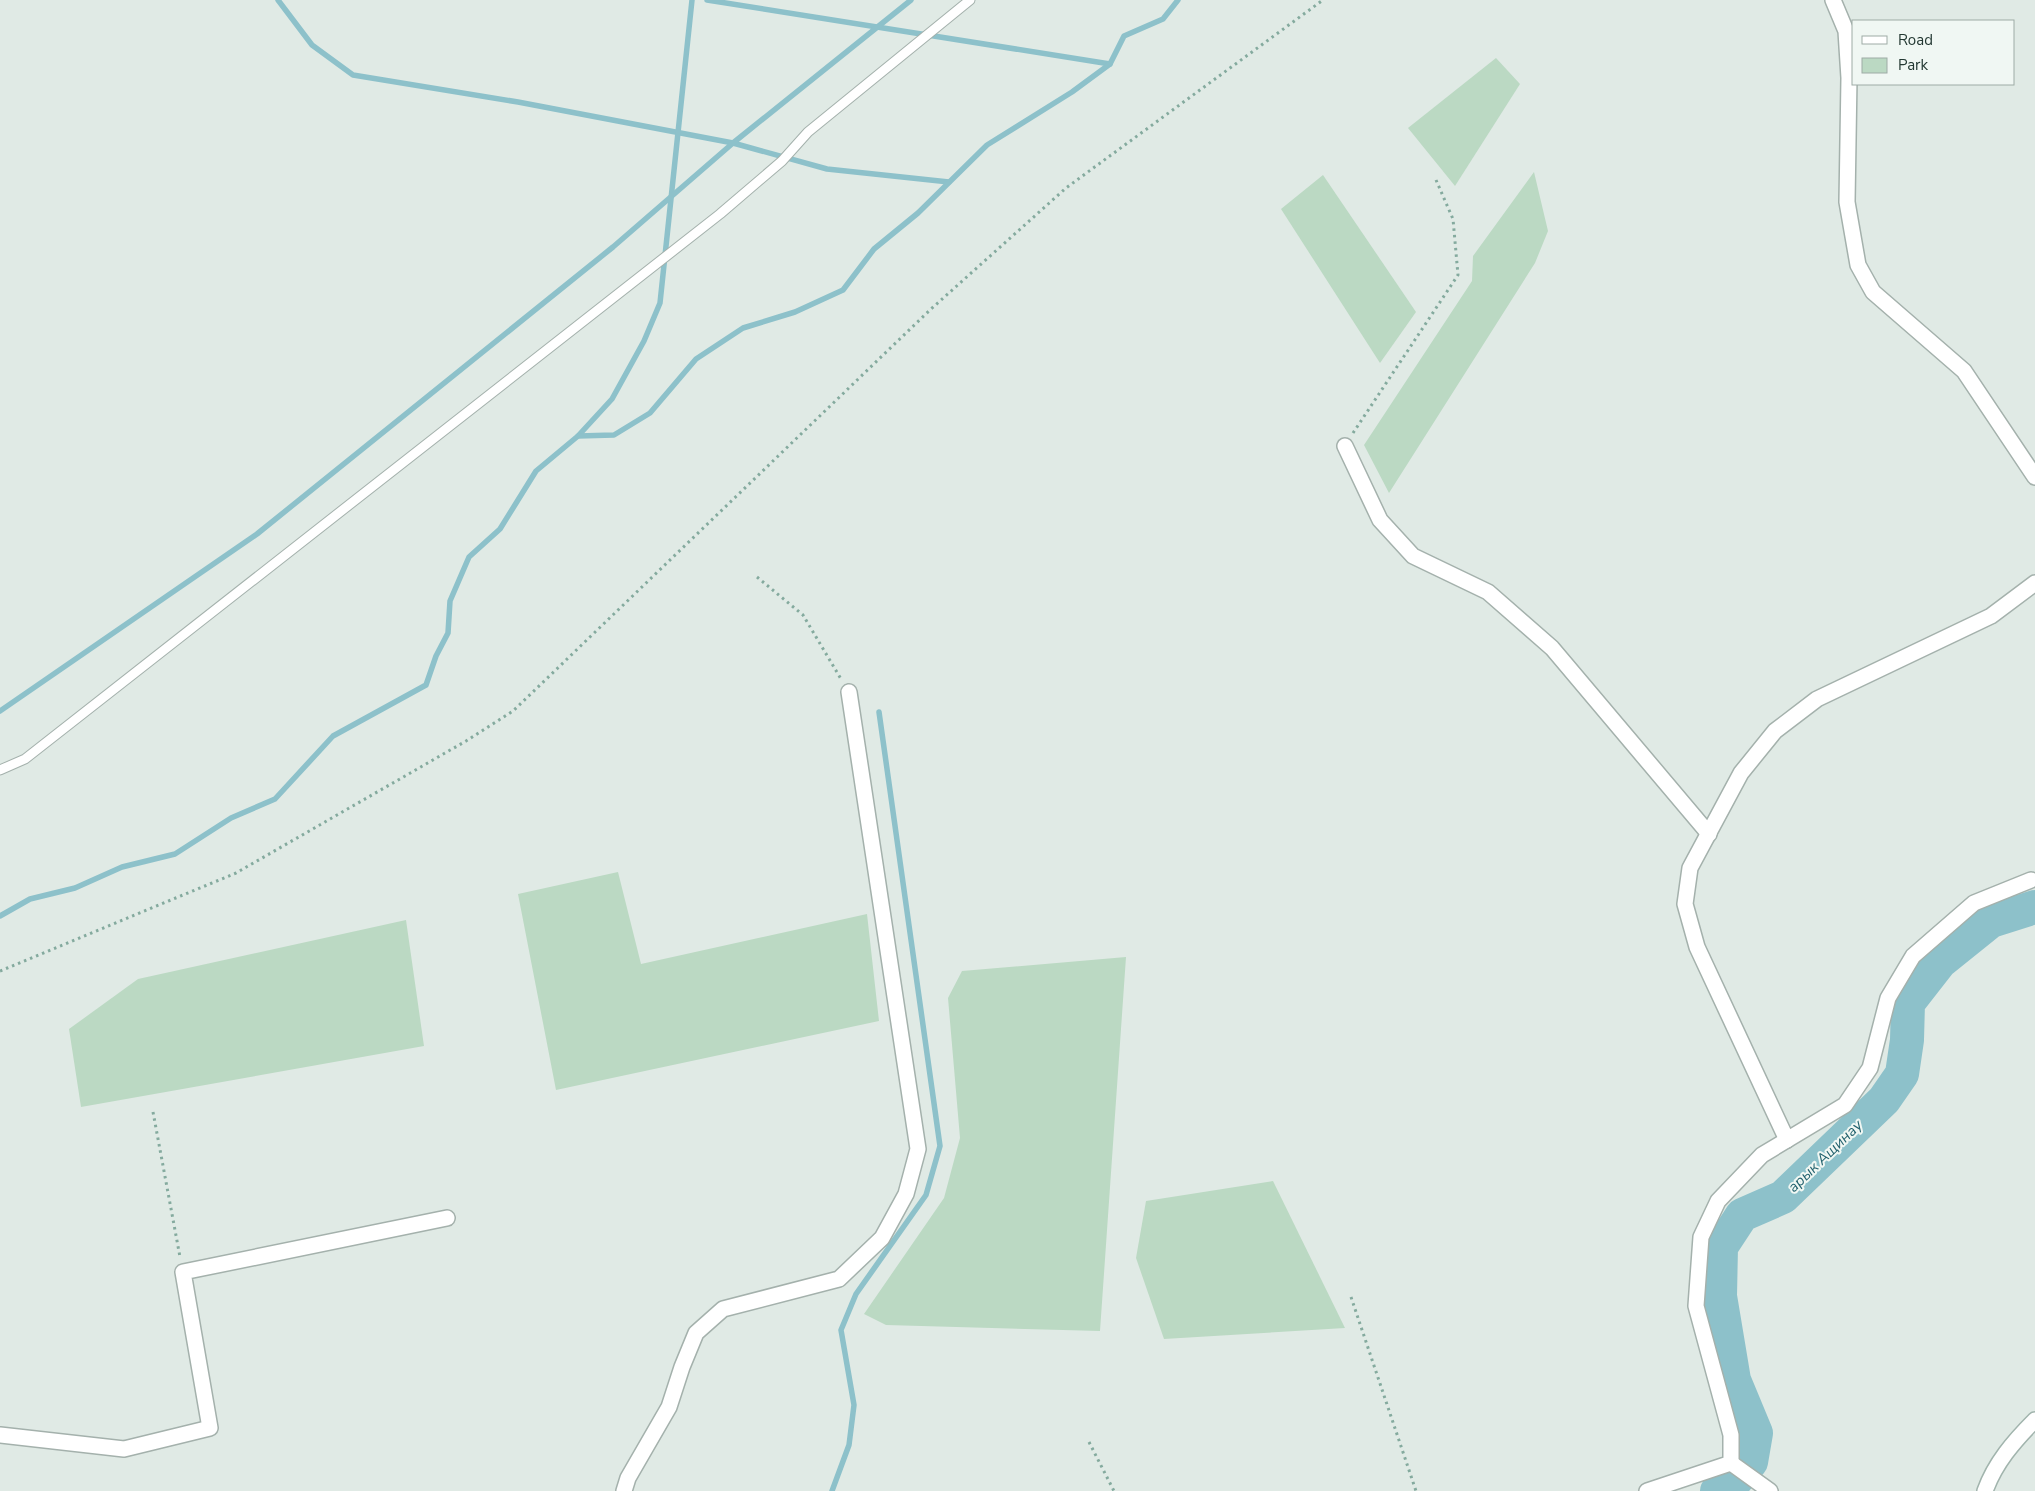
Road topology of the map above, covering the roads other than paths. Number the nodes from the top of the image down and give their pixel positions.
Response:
1 (970, 0) edge
2 (1833, 0) edge
3 (1345, 446) road end
4 (2035, 477) edge
5 (2035, 582) edge
6 (849, 692) road end
7 (0, 770) edge
8 (1709, 834) junction
9 (2031, 880) dead end
10 (1787, 1140) junction
11 (447, 1218) dead end
12 (2035, 1420) edge
13 (0, 1435) edge
14 (1732, 1464) junction
15 (624, 1491) edge
16 (1647, 1491) edge
17 (1770, 1491) edge
18 (1986, 1491) edge

1 - 7 lane
2 - 4 street
3 - 8 street
5 - 8 street
6 - 15 street
8 - 10 street
9 - 10 street
10 - 14 street
11 - 13 street
12 - 18 street
14 - 16 street
14 - 17 street

